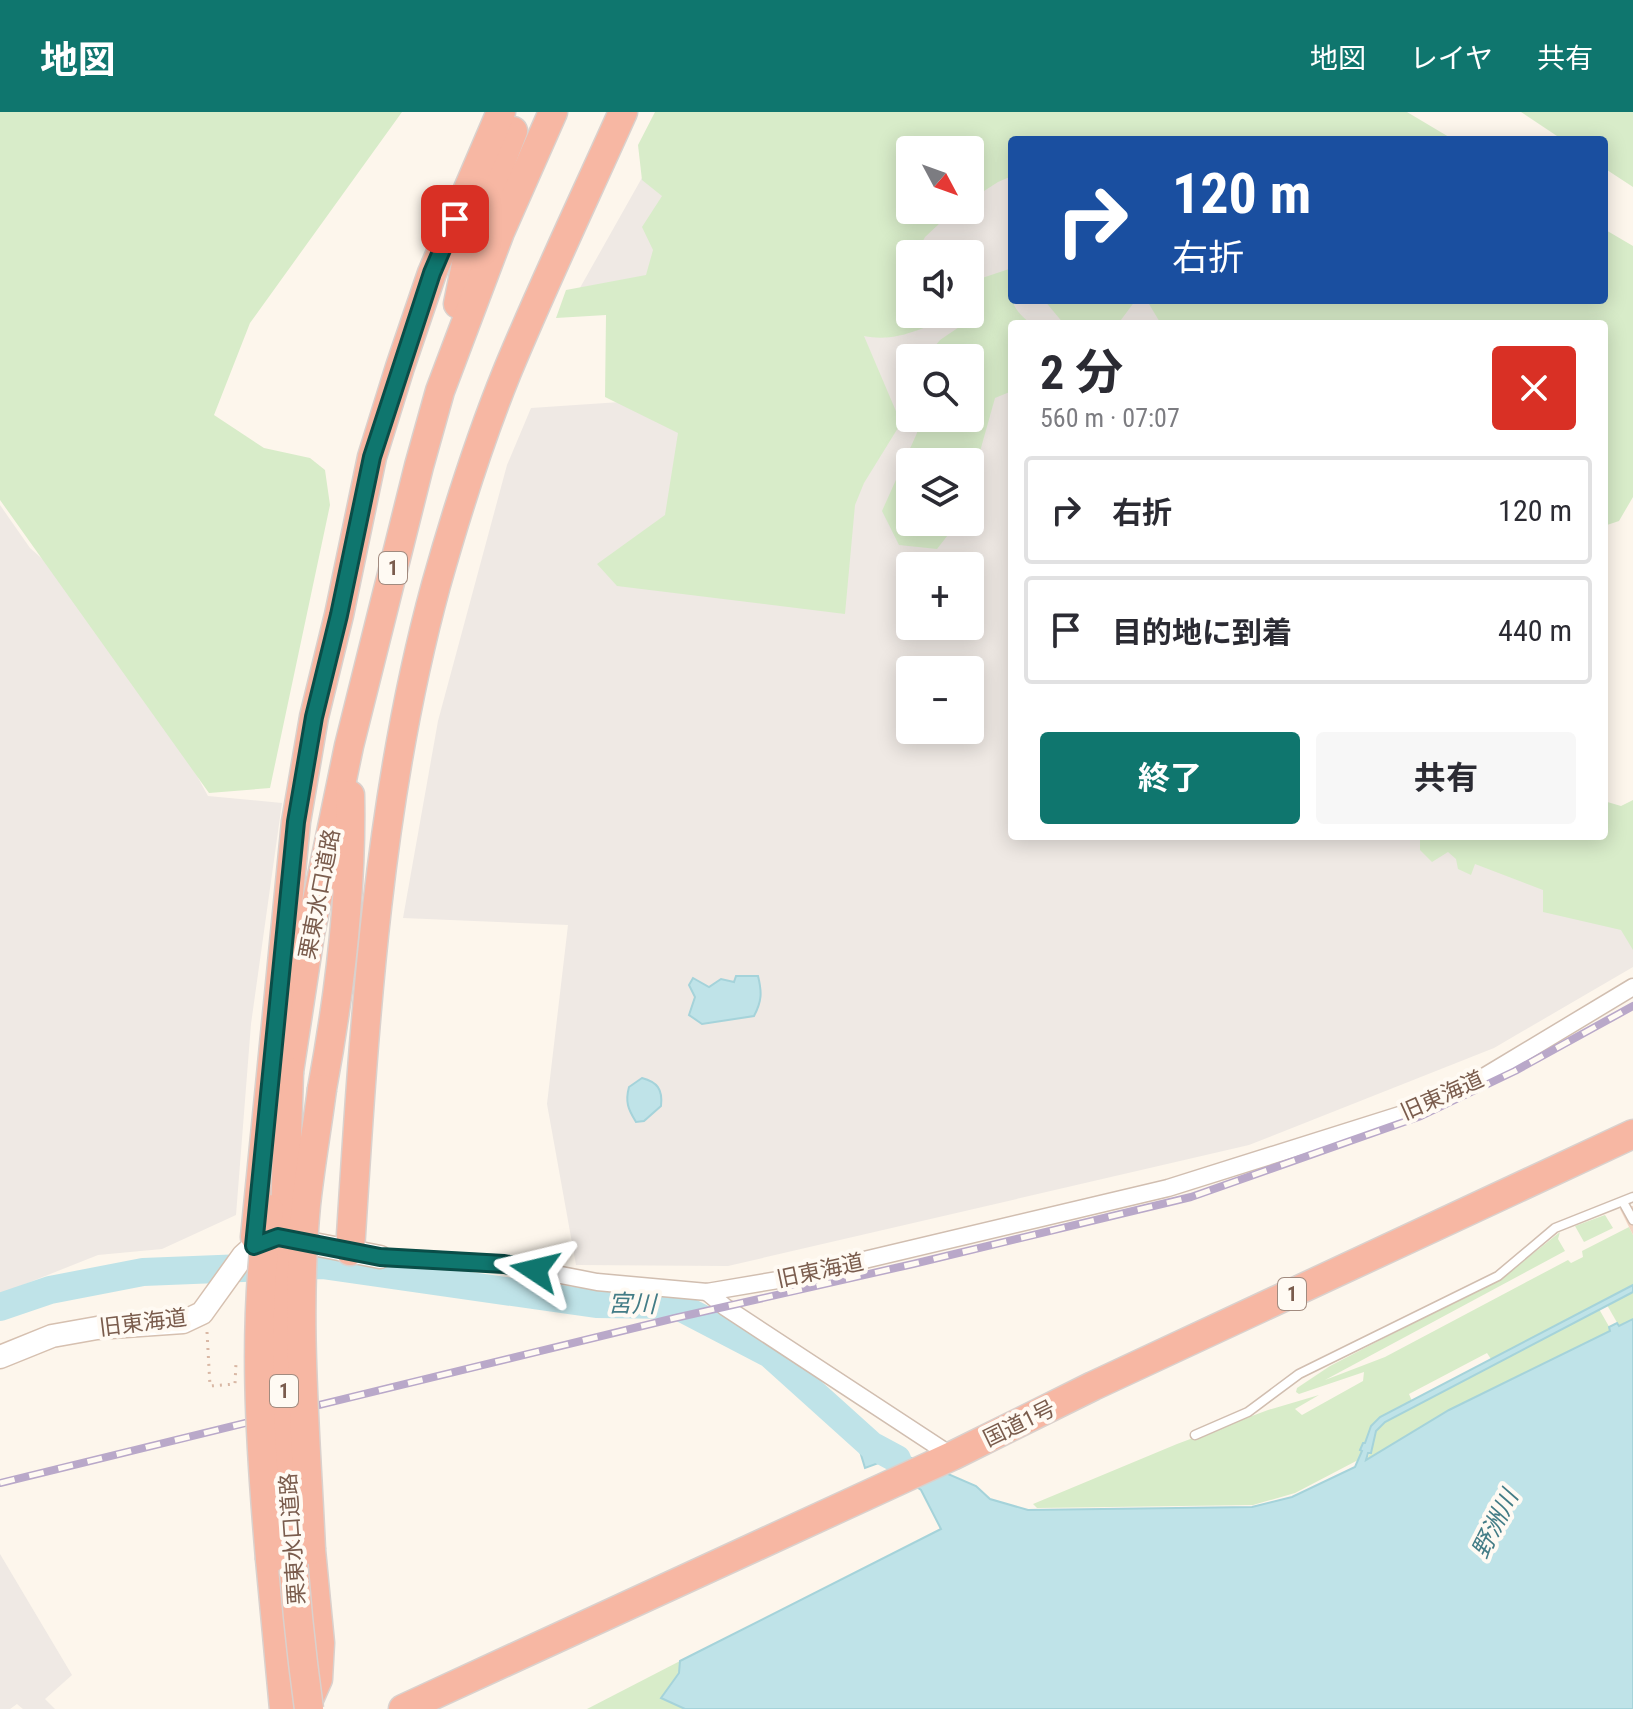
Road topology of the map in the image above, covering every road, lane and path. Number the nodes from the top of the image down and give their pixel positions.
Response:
1 (501, 112) edge
2 (521, 112) edge
3 (553, 112) edge
4 (574, 112) edge
5 (623, 112) edge
6 (440, 391) junction
7 (349, 746) junction
8 (1633, 987) edge
9 (289, 1072) junction
10 (1633, 1134) edge
11 (1633, 1197) edge
12 (1623, 1202) junction
13 (1633, 1220) edge
14 (350, 1251) junction
15 (247, 1252) junction
16 (380, 1257) joint
17 (707, 1292) junction
18 (207, 1320) dead end
19 (236, 1356) dead end
20 (0, 1357) edge
21 (1195, 1435) dead end
22 (945, 1459) junction
23 (284, 1709) edge
24 (307, 1709) edge
25 (403, 1709) edge

1 - 15 highway
2 - 6 highway
3 - 6 highway, 栗東水口道路 / 1
4 - 6 highway
5 - 14 highway
6 - 7 highway, 栗東水口道路 / 1
7 - 9 highway, 栗東水口道路 / 1
7 - 24 highway, 1, bridge
8 - 17 street, 旧東海道
9 - 23 highway, 1, bridge
9 - 24 highway, 栗東水口道路 / 1, bridge
10 - 22 highway, 国道1号 / 1
11 - 12 lane
12 - 13 lane
12 - 21 lane
14 - 15 street, 旧東海道
14 - 16 street, 旧東海道
15 - 20 street, 旧東海道
16 - 17 street, 旧東海道
17 - 22 street
18 - 19 path
22 - 25 highway, 国道1号 / 1

